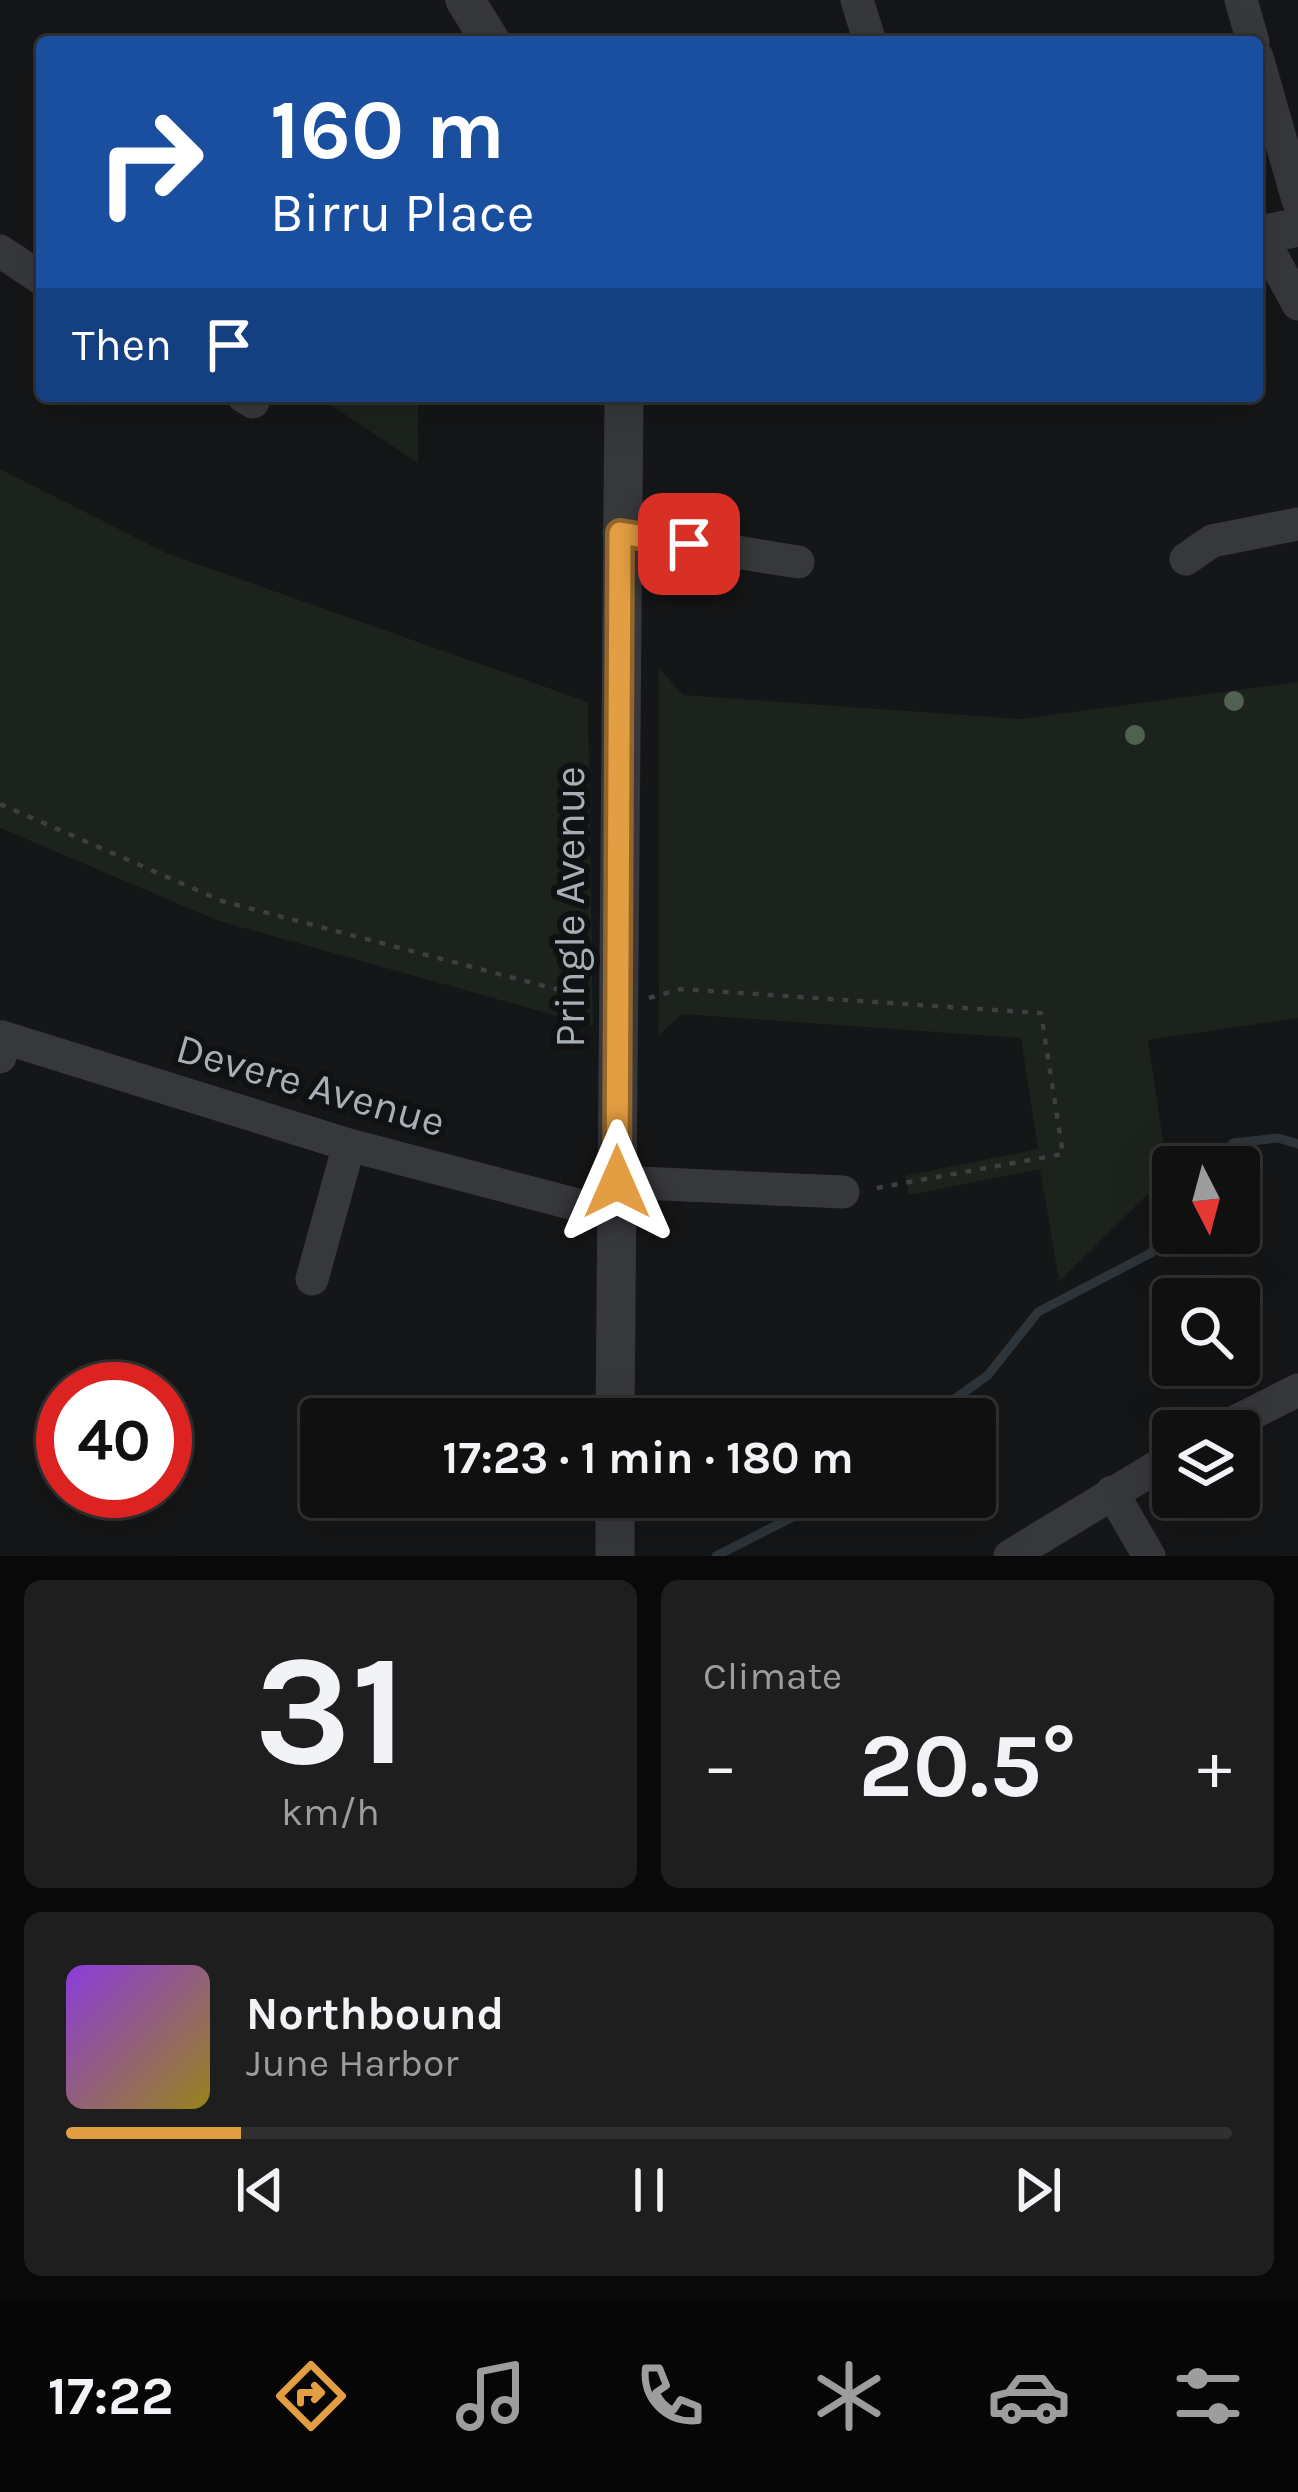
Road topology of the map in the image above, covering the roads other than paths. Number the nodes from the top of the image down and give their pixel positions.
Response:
1 (465, 0) edge
2 (857, 0) edge
3 (1241, 0) edge
4 (487, 36) edge
5 (867, 36) edge
6 (1251, 36) edge
7 (1263, 78) edge
8 (1298, 200) edge
9 (1272, 233) edge
10 (0, 250) edge
11 (36, 275) edge
12 (1298, 304) edge
13 (624, 402) edge
14 (1298, 524) edge
15 (620, 533) junction
16 (1186, 560) dead end
17 (798, 562) dead end
18 (0, 1057) edge
19 (349, 1145) junction
20 (843, 1192) road end
21 (616, 1198) junction
22 (312, 1279) dead end
23 (1298, 1390) edge
24 (615, 1398) edge
25 (1258, 1410) edge
26 (1152, 1468) edge
27 (1112, 1492) junction
28 (615, 1518) edge
29 (615, 1556) edge
30 (1010, 1556) edge
31 (1149, 1556) edge

1 - 4 street
2 - 5 street
3 - 6 street
7 - 8 street
9 - 12 street
10 - 11 street
13 - 15 street, Pringle Avenue
14 - 16 street
15 - 17 street
15 - 21 street, Pringle Avenue
18 - 19 street, Devere Avenue
19 - 21 street, Devere Avenue
19 - 22 street
20 - 21 street, Devere Avenue
21 - 24 street, Pringle Avenue
23 - 25 street
26 - 27 street
27 - 30 street
27 - 31 street
28 - 29 street

